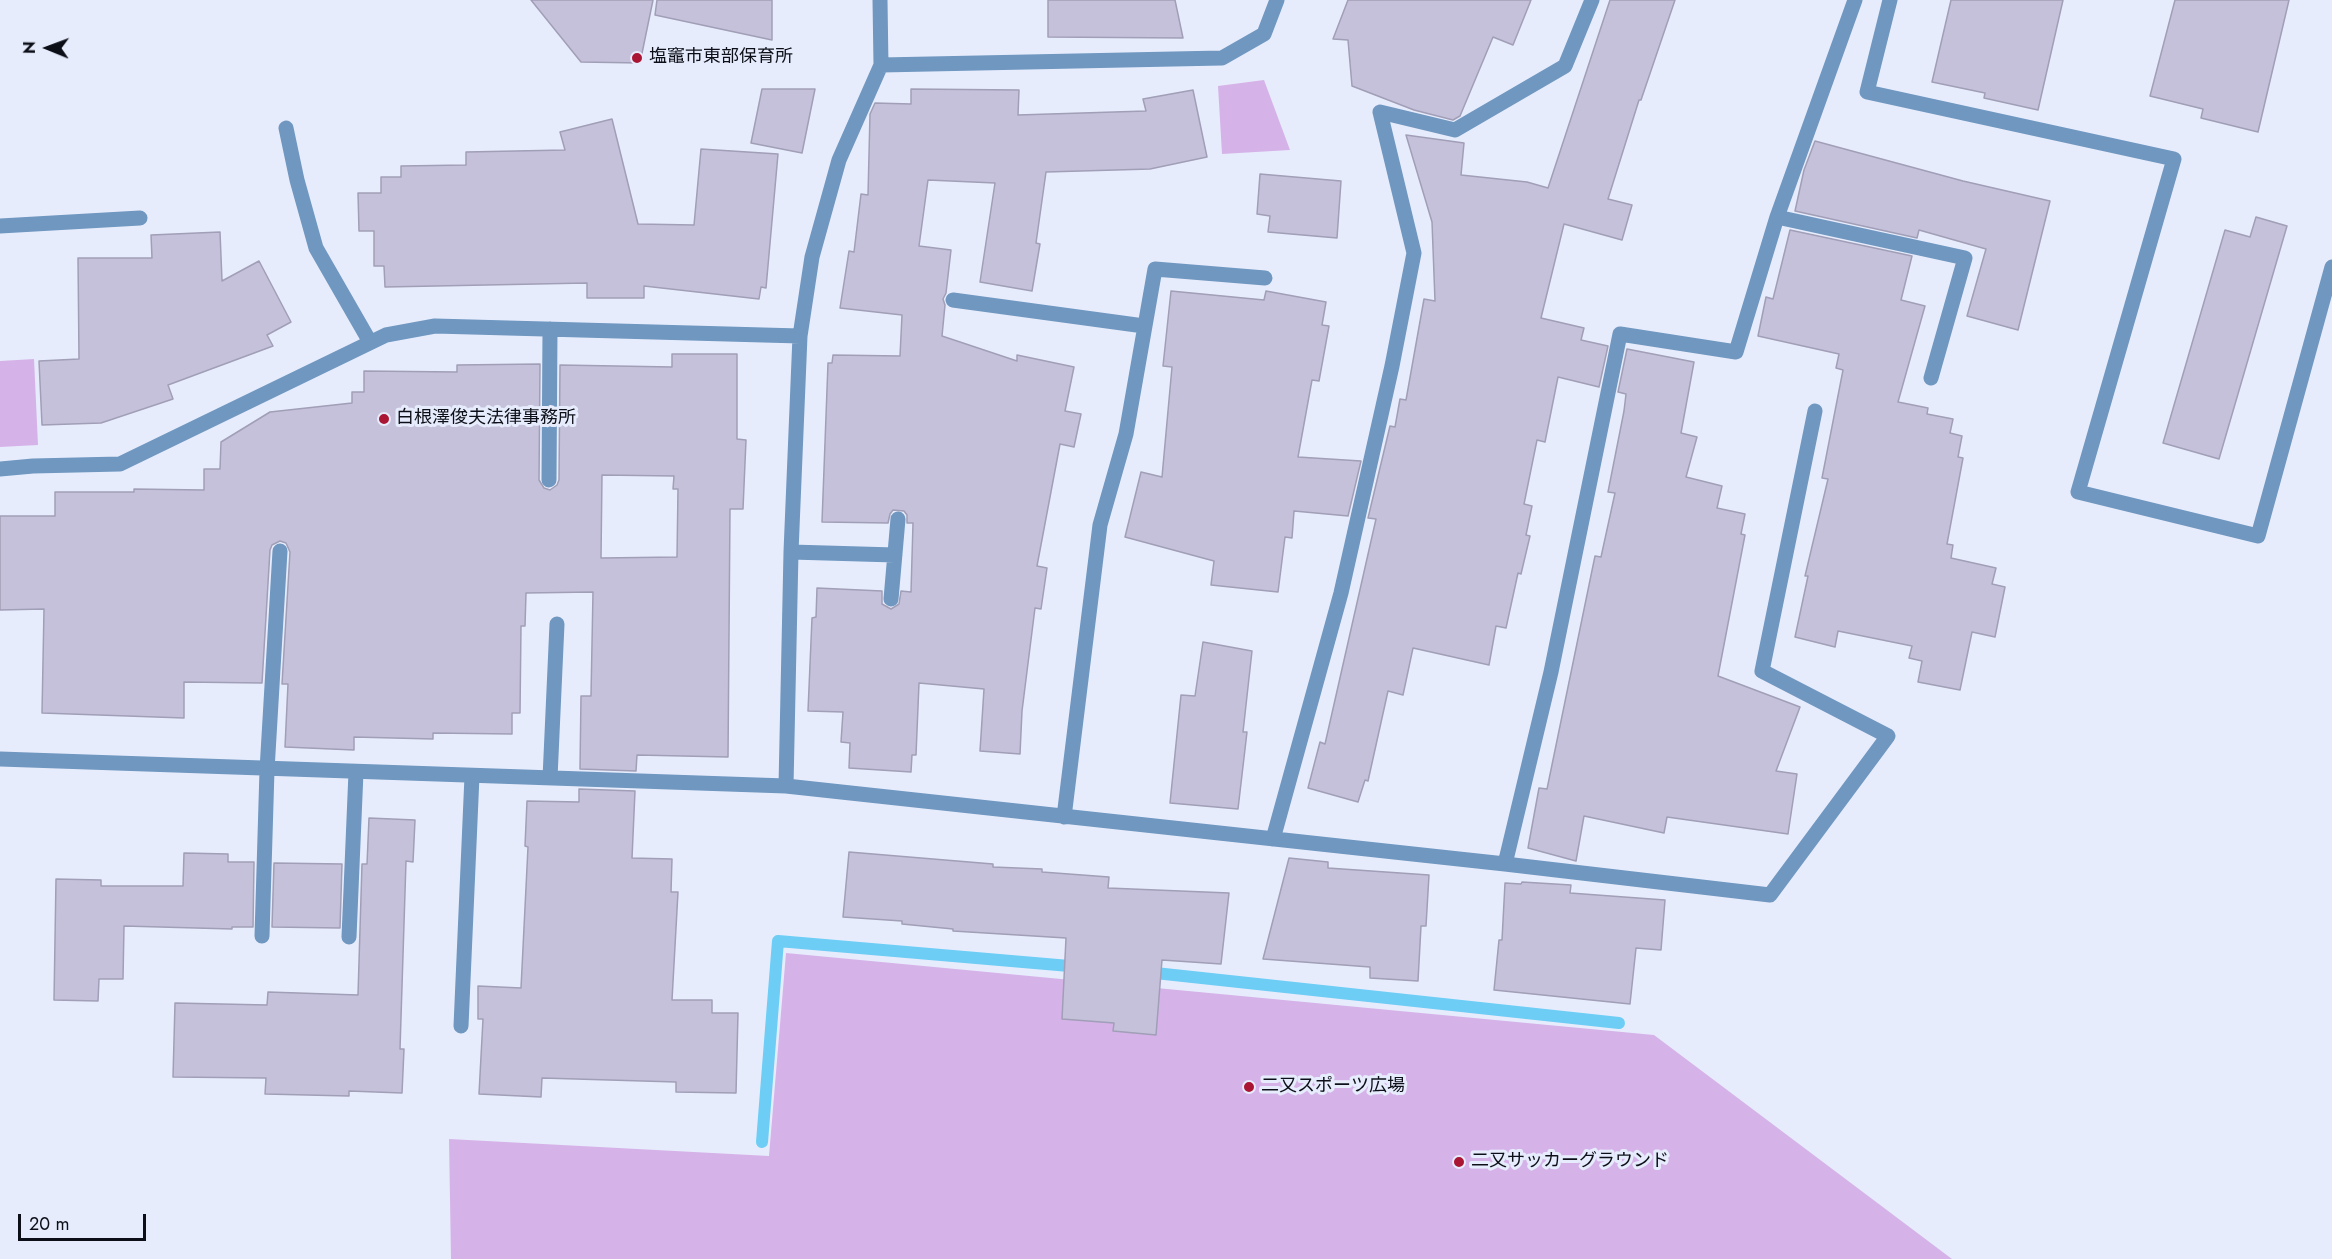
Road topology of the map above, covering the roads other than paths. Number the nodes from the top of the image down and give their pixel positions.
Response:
1 (880, 0) edge
2 (1277, 0) edge
3 (1592, 0) edge
4 (1855, 0) edge
5 (1890, 0) edge
6 (881, 65) junction
7 (286, 129) dead end
8 (1777, 217) junction
9 (140, 218) dead end
10 (0, 226) edge
11 (2332, 267) edge
12 (1265, 278) dead end
13 (953, 300) dead end
14 (1144, 326) junction
15 (550, 330) junction
16 (800, 336) junction
17 (370, 342) junction
18 (1931, 378) dead end
19 (1815, 411) dead end
20 (0, 469) edge
21 (549, 480) dead end
22 (898, 519) dead end
23 (280, 551) dead end
24 (791, 552) junction
25 (895, 555) junction
26 (891, 599) dead end
27 (557, 624) dead end
28 (0, 759) edge
29 (267, 770) junction
30 (356, 772) junction
31 (472, 776) junction
32 (550, 778) junction
33 (786, 786) junction
34 (1065, 817) junction
35 (1273, 839) junction
36 (1505, 864) junction
37 (262, 936) dead end
38 (349, 937) dead end
39 (461, 1026) dead end

1 - 6 street
2 - 6 street
3 - 35 street
4 - 8 street
5 - 11 street
6 - 16 street
7 - 17 street
8 - 18 street
8 - 36 street
9 - 10 street
12 - 14 street
13 - 14 street
14 - 34 street
15 - 16 street
15 - 17 street
15 - 21 street
16 - 24 street
17 - 20 street
19 - 36 street
22 - 25 street
23 - 29 street
24 - 25 street
24 - 33 street
25 - 26 street
27 - 32 street
28 - 29 street
29 - 30 street
29 - 37 street
30 - 31 street
30 - 38 street
31 - 32 street
31 - 39 street
32 - 33 street
33 - 34 street
34 - 35 street
35 - 36 street

